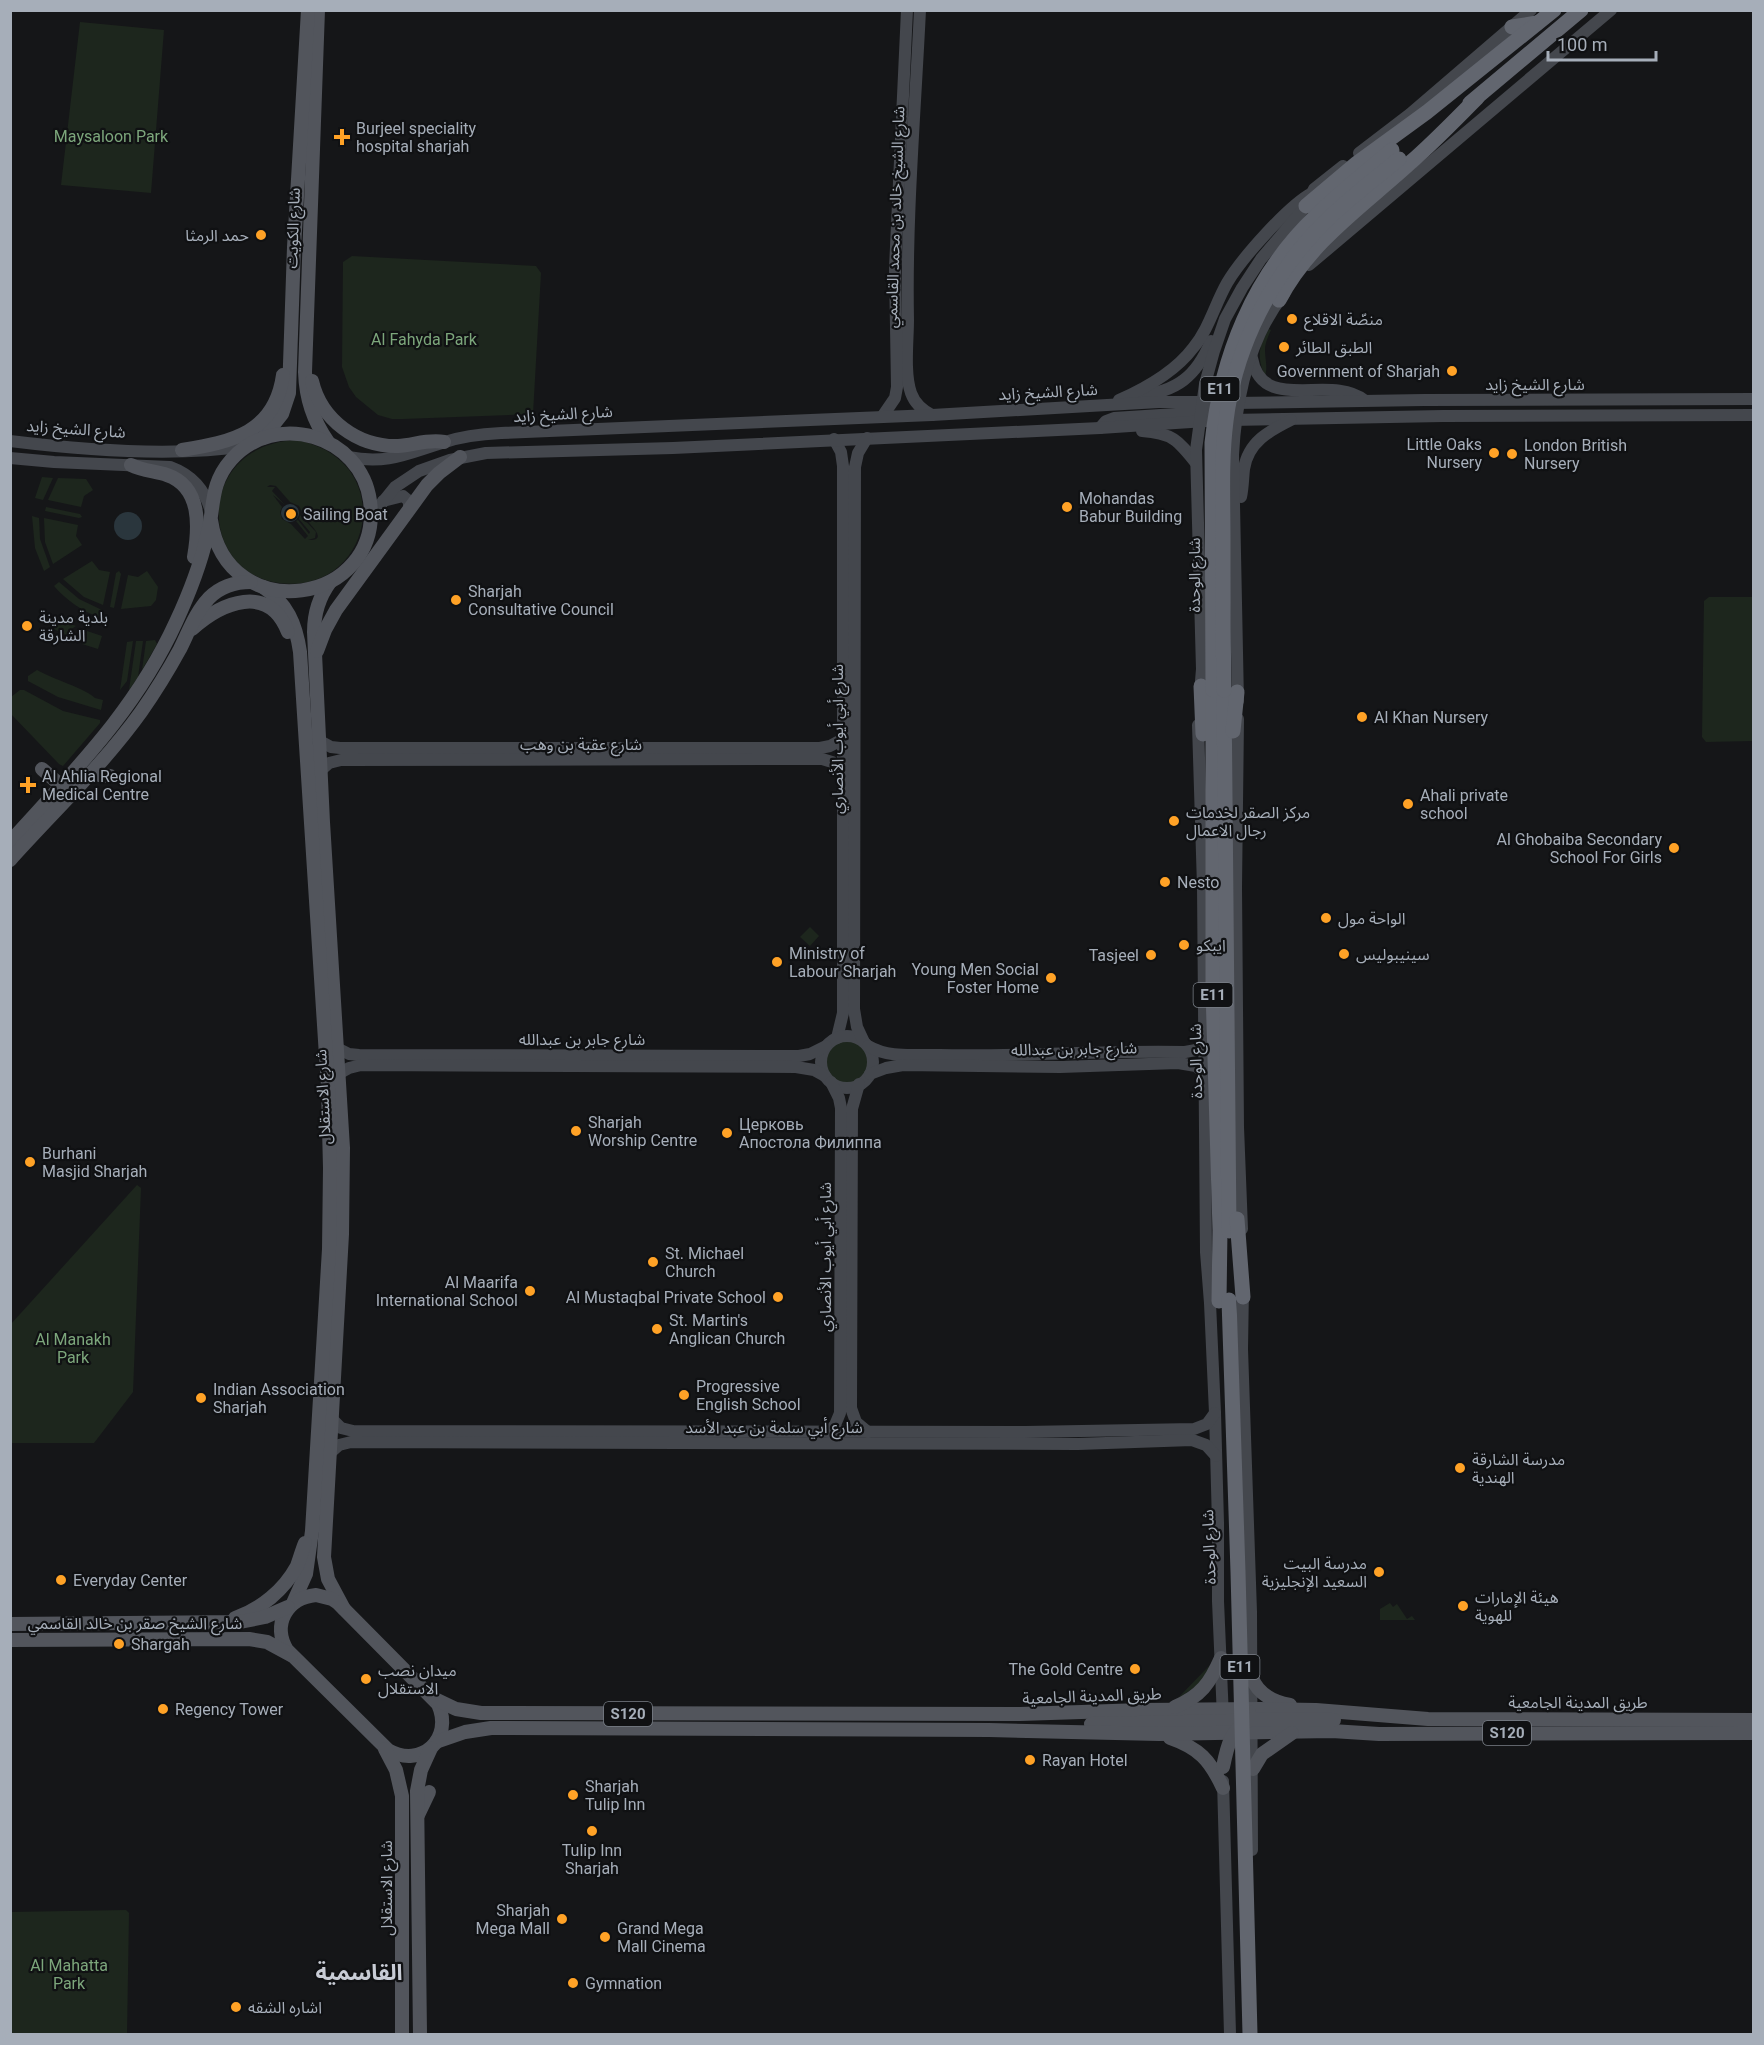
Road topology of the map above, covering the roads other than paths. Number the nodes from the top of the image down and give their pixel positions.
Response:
1 (308, 10) edge
2 (318, 10) edge
3 (907, 10) edge
4 (920, 10) edge
5 (1554, 10) edge
6 (1581, 10) edge
7 (1611, 10) edge
8 (1535, 16) edge
9 (1512, 27) joint
10 (1506, 51) junction
11 (1477, 98) junction
12 (1396, 155) junction
13 (1309, 200) junction
14 (294, 247) junction
15 (308, 276) junction
16 (1280, 300) junction
17 (1231, 310) junction
18 (895, 311) junction
19 (908, 332) junction
20 (306, 349) junction
21 (291, 350) junction
22 (1252, 358) junction
23 (903, 364) junction
24 (1128, 397) junction
25 (1754, 399) edge
26 (1365, 400) junction
27 (1572, 400) junction
28 (1239, 403) junction
29 (1109, 405) junction
30 (1201, 411) junction
31 (932, 415) junction
32 (1720, 415) junction
33 (1754, 415) edge
34 (1443, 416) junction
35 (1552, 416) junction
36 (882, 417) junction
37 (1295, 417) junction
38 (1236, 420) junction
39 (1454, 425) dead end
40 (1734, 425) dead end
41 (1124, 427) junction
42 (1100, 428) junction
43 (1036, 431) junction
44 (263, 438) junction
45 (867, 438) junction
46 (834, 439) junction
47 (10, 441) edge
48 (328, 442) junction
49 (444, 442) junction
50 (1024, 442) dead end
51 (247, 446) junction
52 (673, 448) junction
53 (182, 450) junction
54 (687, 456) dead end
55 (348, 457) junction
56 (460, 457) junction
57 (10, 458) edge
58 (1196, 463) junction
59 (131, 465) junction
60 (849, 482) junction
61 (382, 501) junction
62 (409, 509) junction
63 (1236, 515) junction
64 (211, 516) junction
65 (370, 518) junction
66 (330, 582) junction
67 (257, 584) junction
68 (181, 612) junction
69 (187, 634) junction
70 (315, 662) junction
71 (301, 671) junction
72 (1219, 690) junction
73 (843, 739) junction
74 (318, 741) junction
75 (754, 747) junction
76 (429, 748) junction
77 (740, 759) junction
78 (410, 760) junction
79 (42, 769) dead end
80 (320, 771) junction
81 (842, 772) junction
82 (89, 774) junction
83 (110, 776) dead end
84 (62, 784) junction
85 (33, 834) junction
86 (1219, 837) junction
87 (10, 842) edge
88 (10, 860) edge
89 (1208, 990) junction
90 (837, 1038) junction
91 (866, 1044) junction
92 (1204, 1044) junction
93 (826, 1046) junction
94 (337, 1048) junction
95 (1170, 1052) junction
96 (422, 1055) junction
97 (1144, 1064) junction
98 (405, 1066) junction
99 (338, 1074) junction
100 (870, 1074) junction
101 (1205, 1074) junction
102 (828, 1078) junction
103 (859, 1084) junction
104 (1225, 1300) junction
105 (841, 1327) junction
106 (851, 1365) junction
107 (1215, 1413) junction
108 (326, 1420) junction
109 (401, 1431) junction
110 (1142, 1431) junction
111 (829, 1432) junction
112 (868, 1432) junction
113 (391, 1442) junction
114 (1125, 1442) junction
115 (330, 1453) junction
116 (1216, 1456) junction
117 (312, 1531) junction
118 (291, 1605) junction
119 (344, 1609) junction
120 (158, 1623) junction
121 (222, 1623) junction
122 (10, 1624) edge
123 (10, 1640) edge
124 (129, 1640) junction
125 (292, 1656) junction
126 (1221, 1658) junction
127 (1252, 1678) junction
128 (435, 1699) junction
129 (1168, 1710) junction
130 (1316, 1710) junction
131 (1384, 1716) junction
132 (1754, 1720) edge
133 (1252, 1721) junction
134 (1226, 1725) junction
135 (1042, 1732) junction
136 (1293, 1732) junction
137 (1754, 1733) edge
138 (1159, 1734) junction
139 (435, 1744) junction
140 (382, 1745) junction
141 (1223, 1767) joint
142 (1252, 1769) junction
143 (1223, 1788) junction
144 (429, 1792) dead end
145 (402, 1816) junction
146 (417, 1817) junction
147 (391, 1836) dead end
148 (418, 1869) junction
149 (429, 1879) dead end
150 (402, 1961) junction
151 (392, 1975) dead end
152 (402, 2034) edge
153 (420, 2034) edge
154 (1230, 2034) edge
155 (1239, 2034) edge
156 (1250, 2034) edge
157 (1257, 2034) edge

1 - 14 main road, شارع الكويت
2 - 15 main road, شارع الكويت
3 - 18 street, شارع الشيخ خالد بن محمد القاسمي
4 - 19 street, شارع الشيخ خالد بن محمد القاسمي
5 - 8 highway, E11
6 - 11 highway, E11
7 - 16 street
8 - 9 highway
8 - 10 highway, E11
9 - 13 street
10 - 12 highway, E11
10 - 13 highway
11 - 12 highway, E11
11 - 16 highway
12 - 72 highway, شارع الوحدة / E11, bridge
13 - 17 street
13 - 24 street
14 - 15 main road
14 - 21 main road, شارع الكويت
15 - 20 main road, شارع الكويت
16 - 22 street
17 - 24 street
17 - 30 street
18 - 19 street
18 - 23 street, شارع الشيخ خالد بن محمد القاسمي
19 - 23 street, شارع الشيخ خالد بن محمد القاسمي
20 - 48 main road, شارع الكويت
20 - 49 main road
21 - 44 main road, شارع الكويت
21 - 53 main road
22 - 26 street
22 - 28 street
23 - 31 street, شارع الشيخ خالد بن محمد القاسمي
23 - 36 street, شارع الشيخ خالد بن محمد القاسمي
24 - 29 street
25 - 27 street, شارع الشيخ زايد
26 - 27 street, شارع الشيخ زايد
26 - 28 street, شارع الشيخ زايد
27 - 35 street
28 - 30 street, شارع الشيخ زايد
28 - 38 street
29 - 30 street, شارع الشيخ زايد
29 - 31 street, شارع الشيخ زايد
30 - 38 street, شارع الشيخ زايد
30 - 41 street, شارع الشيخ زايد
30 - 42 street
30 - 58 street
31 - 36 street, شارع الشيخ زايد
32 - 33 street, شارع الشيخ زايد
32 - 35 street, شارع الشيخ زايد
32 - 40 street
34 - 35 street, شارع الشيخ زايد
34 - 37 street, شارع الشيخ زايد
34 - 39 street
36 - 49 street, شارع الشيخ زايد
37 - 38 street, شارع الشيخ زايد
37 - 63 street
38 - 63 street
41 - 42 street, شارع الشيخ زايد
41 - 58 street
42 - 43 street, شارع الشيخ زايد
43 - 45 street, شارع الشيخ زايد
43 - 50 street
44 - 48 main road
44 - 51 main road
45 - 46 street, شارع الشيخ زايد
45 - 60 street, شارع أبي أيوب الأنصاري
46 - 52 street, شارع الشيخ زايد
46 - 60 street, شارع أبي أيوب الأنصاري
47 - 53 street, شارع الشيخ زايد
48 - 55 main road
49 - 55 street, شارع الشيخ زايد
51 - 53 street, شارع الشيخ زايد
51 - 64 main road
52 - 54 street
52 - 56 street, شارع الشيخ زايد
55 - 65 main road
56 - 61 street, شارع الشيخ زايد
56 - 62 main road
57 - 59 street, شارع الشيخ زايد
58 - 72 street
59 - 64 street, شارع الشيخ زايد
59 - 68 main road
60 - 73 street, شارع أبي أيوب الأنصاري
60 - 91 street, شارع أبي أيوب الأنصاري
61 - 62 street
61 - 65 street, شارع الشيخ زايد
62 - 70 main road
63 - 72 street
64 - 67 main road
64 - 68 main road
65 - 66 main road
66 - 67 main road
66 - 70 main road, شارع الاستقلال
67 - 69 main road
67 - 71 main road, شارع الاستقلال
68 - 84 main road
69 - 71 main road
69 - 82 main road
70 - 74 main road, شارع الاستقلال
71 - 108 main road, شارع الاستقلال
72 - 86 highway, شارع الوحدة / E11
72 - 86 highway
72 - 89 street
72 - 104 street
73 - 75 street, شارع عقبة بن وهب
73 - 81 street, شارع أبي أيوب الأنصاري
74 - 76 street, شارع عقبة بن وهب
74 - 80 main road, شارع الاستقلال
75 - 76 street, شارع عقبة بن وهب
75 - 77 street
76 - 78 street
77 - 78 street, شارع عقبة بن وهب
77 - 81 street, شارع عقبة بن وهب
78 - 80 street, شارع عقبة بن وهب
79 - 84 main road
80 - 94 main road, شارع الاستقلال
81 - 90 street, شارع أبي أيوب الأنصاري
82 - 83 main road
82 - 85 main road
84 - 85 main road
84 - 87 main road
85 - 88 main road
86 - 89 highway, شارع الوحدة / E11
86 - 104 highway, شارع الوحدة / E11
89 - 92 street
89 - 104 highway, شارع الوحدة / E11
90 - 91 street
90 - 93 street
91 - 95 street, شارع جابر بن عبدالله
91 - 100 street
92 - 95 street, شارع جابر بن عبدالله
92 - 101 street
93 - 96 street, شارع جابر بن عبدالله
93 - 102 street
94 - 96 street, شارع جابر بن عبدالله
94 - 99 main road, شارع الاستقلال
95 - 97 street
96 - 98 street
97 - 100 street, شارع جابر بن عبدالله
97 - 101 street, شارع جابر بن عبدالله
98 - 99 street, شارع جابر بن عبدالله
98 - 102 street, شارع جابر بن عبدالله
99 - 108 main road, شارع الاستقلال
100 - 103 street
101 - 104 street
102 - 103 street
102 - 105 street, شارع أبي أيوب الأنصاري
103 - 106 street, شارع أبي أيوب الأنصاري
104 - 107 street
104 - 127 street
104 - 155 highway, شارع الوحدة / E11
104 - 156 highway, شارع الوحدة / E11, bridge
105 - 106 street
105 - 111 street, شارع أبي أيوب الأنصاري
106 - 112 street, شارع أبي أيوب الأنصاري
107 - 110 street, شارع أبي سلمة بن عبد الأسد
107 - 116 street
108 - 109 street, شارع أبي سلمة بن عبد الأسد
108 - 115 main road
108 - 117 main road, شارع الاستقلال
109 - 111 street, شارع أبي سلمة بن عبد الأسد
109 - 113 street
110 - 112 street, شارع أبي سلمة بن عبد الأسد
110 - 114 street
111 - 112 street, شارع أبي سلمة بن عبد الأسد
113 - 114 street, شارع أبي سلمة بن عبد الأسد
113 - 115 street, شارع أبي سلمة بن عبد الأسد
114 - 116 street, شارع أبي سلمة بن عبد الأسد
115 - 119 main road
116 - 126 street
117 - 118 main road, شارع الاستقلال
117 - 121 main road
118 - 119 main road, شارع الشيخ صقر بن خالد القاسمي
118 - 121 main road, شارع الشيخ صقر بن خالد القاسمي
118 - 125 main road, شارع الاستقلال
119 - 128 main road
120 - 121 main road, شارع الشيخ صقر بن خالد القاسمي
120 - 122 main road, شارع الشيخ صقر بن خالد القاسمي
120 - 124 main road
123 - 124 main road, شارع الشيخ صقر بن خالد القاسمي
124 - 125 main road, شارع الشيخ صقر بن خالد القاسمي
125 - 140 main road
126 - 129 main road
126 - 134 street
127 - 130 main road
127 - 133 street
128 - 129 main road, طريق المدينة الجامعية / S120
128 - 139 main road, شارع الاستقلال
129 - 134 main road, طريق المدينة الجامعية / S120
130 - 131 main road, طريق المدينة الجامعية / S120
130 - 133 main road, طريق المدينة الجامعية / S120
131 - 132 main road, طريق المدينة الجامعية / S120
131 - 133 main road
133 - 134 main road, طريق المدينة الجامعية / S120
133 - 134 main road
133 - 136 main road, طريق المدينة الجامعية / S120
133 - 142 street
134 - 135 main road
134 - 138 main road, طريق المدينة الجامعية / S120
134 - 141 main road
135 - 138 main road, طريق المدينة الجامعية / S120
135 - 139 main road, طريق المدينة الجامعية / S120
136 - 137 main road, طريق المدينة الجامعية / S120
136 - 142 main road
138 - 143 main road
139 - 140 main road, طريق المدينة الجامعية
139 - 146 main road, شارع الاستقلال
140 - 145 main road, شارع الاستقلال
141 - 143 street
142 - 157 street
143 - 154 street
144 - 146 main road
145 - 147 main road
145 - 150 main road, شارع الاستقلال
146 - 148 main road, شارع الاستقلال
148 - 149 main road
148 - 153 main road, شارع الاستقلال
150 - 151 main road
150 - 152 main road, شارع الاستقلال

